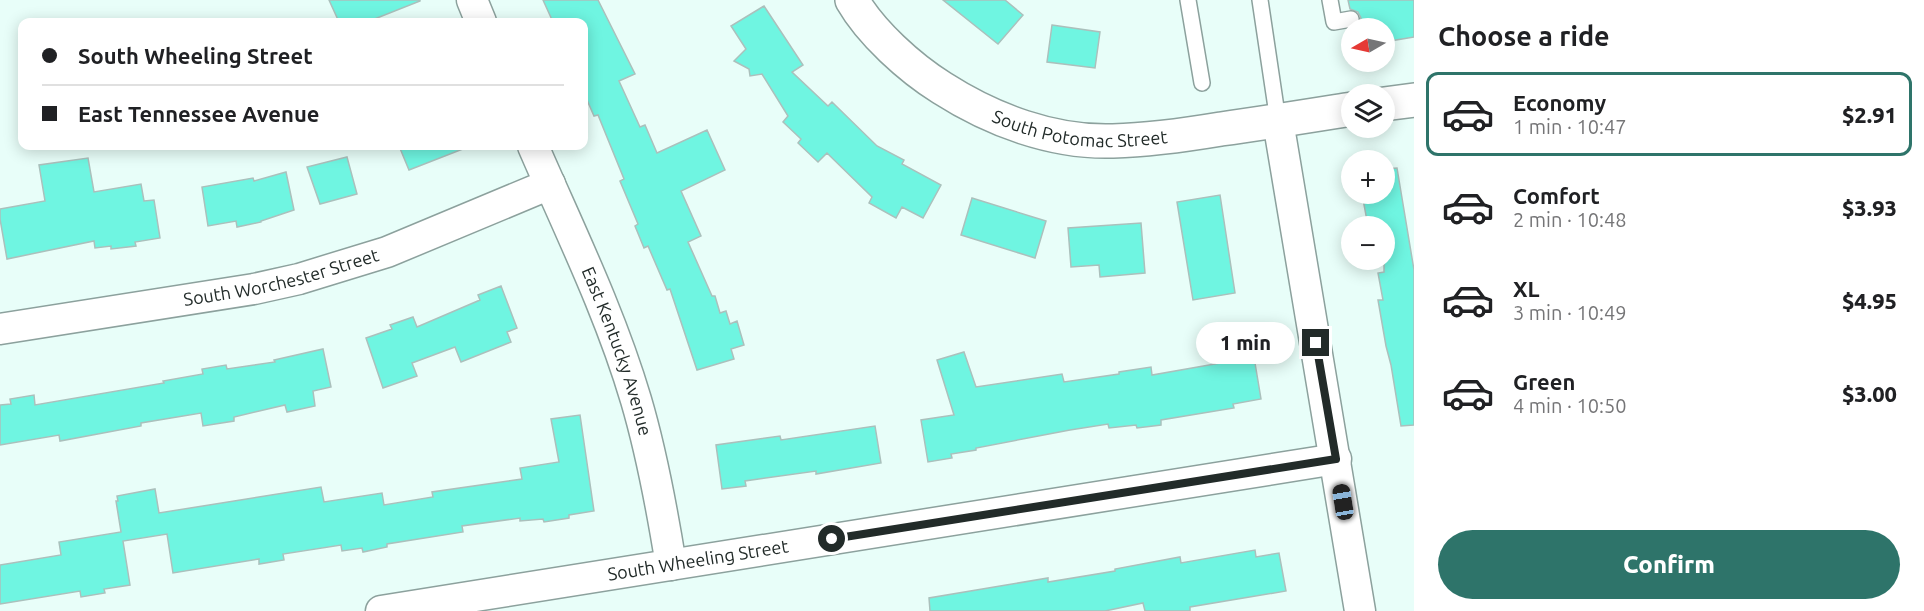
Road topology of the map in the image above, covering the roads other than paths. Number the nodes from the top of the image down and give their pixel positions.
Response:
1 (472, 0) edge
2 (852, 0) edge
3 (1188, 0) edge
4 (1260, 0) edge
5 (1330, 0) edge
6 (479, 18) edge
7 (1341, 21) edge
8 (1202, 83) dead end
9 (1414, 100) edge
10 (1395, 103) edge
11 (1341, 112) edge
12 (1278, 121) junction
13 (536, 150) edge
14 (550, 184) junction
15 (0, 329) edge
16 (1336, 459) junction
17 (671, 565) junction
18 (381, 611) edge
19 (1360, 611) edge

1 - 6 street
2 - 12 street, South Potomac Street
3 - 8 lane
4 - 12 lane
5 - 7 lane
9 - 10 street
11 - 12 street, South Potomac Street
12 - 16 street
13 - 14 street, East Kentucky Avenue
14 - 15 street, South Worchester Street
14 - 17 street, East Kentucky Avenue
16 - 17 street, South Wheeling Street
16 - 19 street
17 - 18 street, South Wheeling Street

